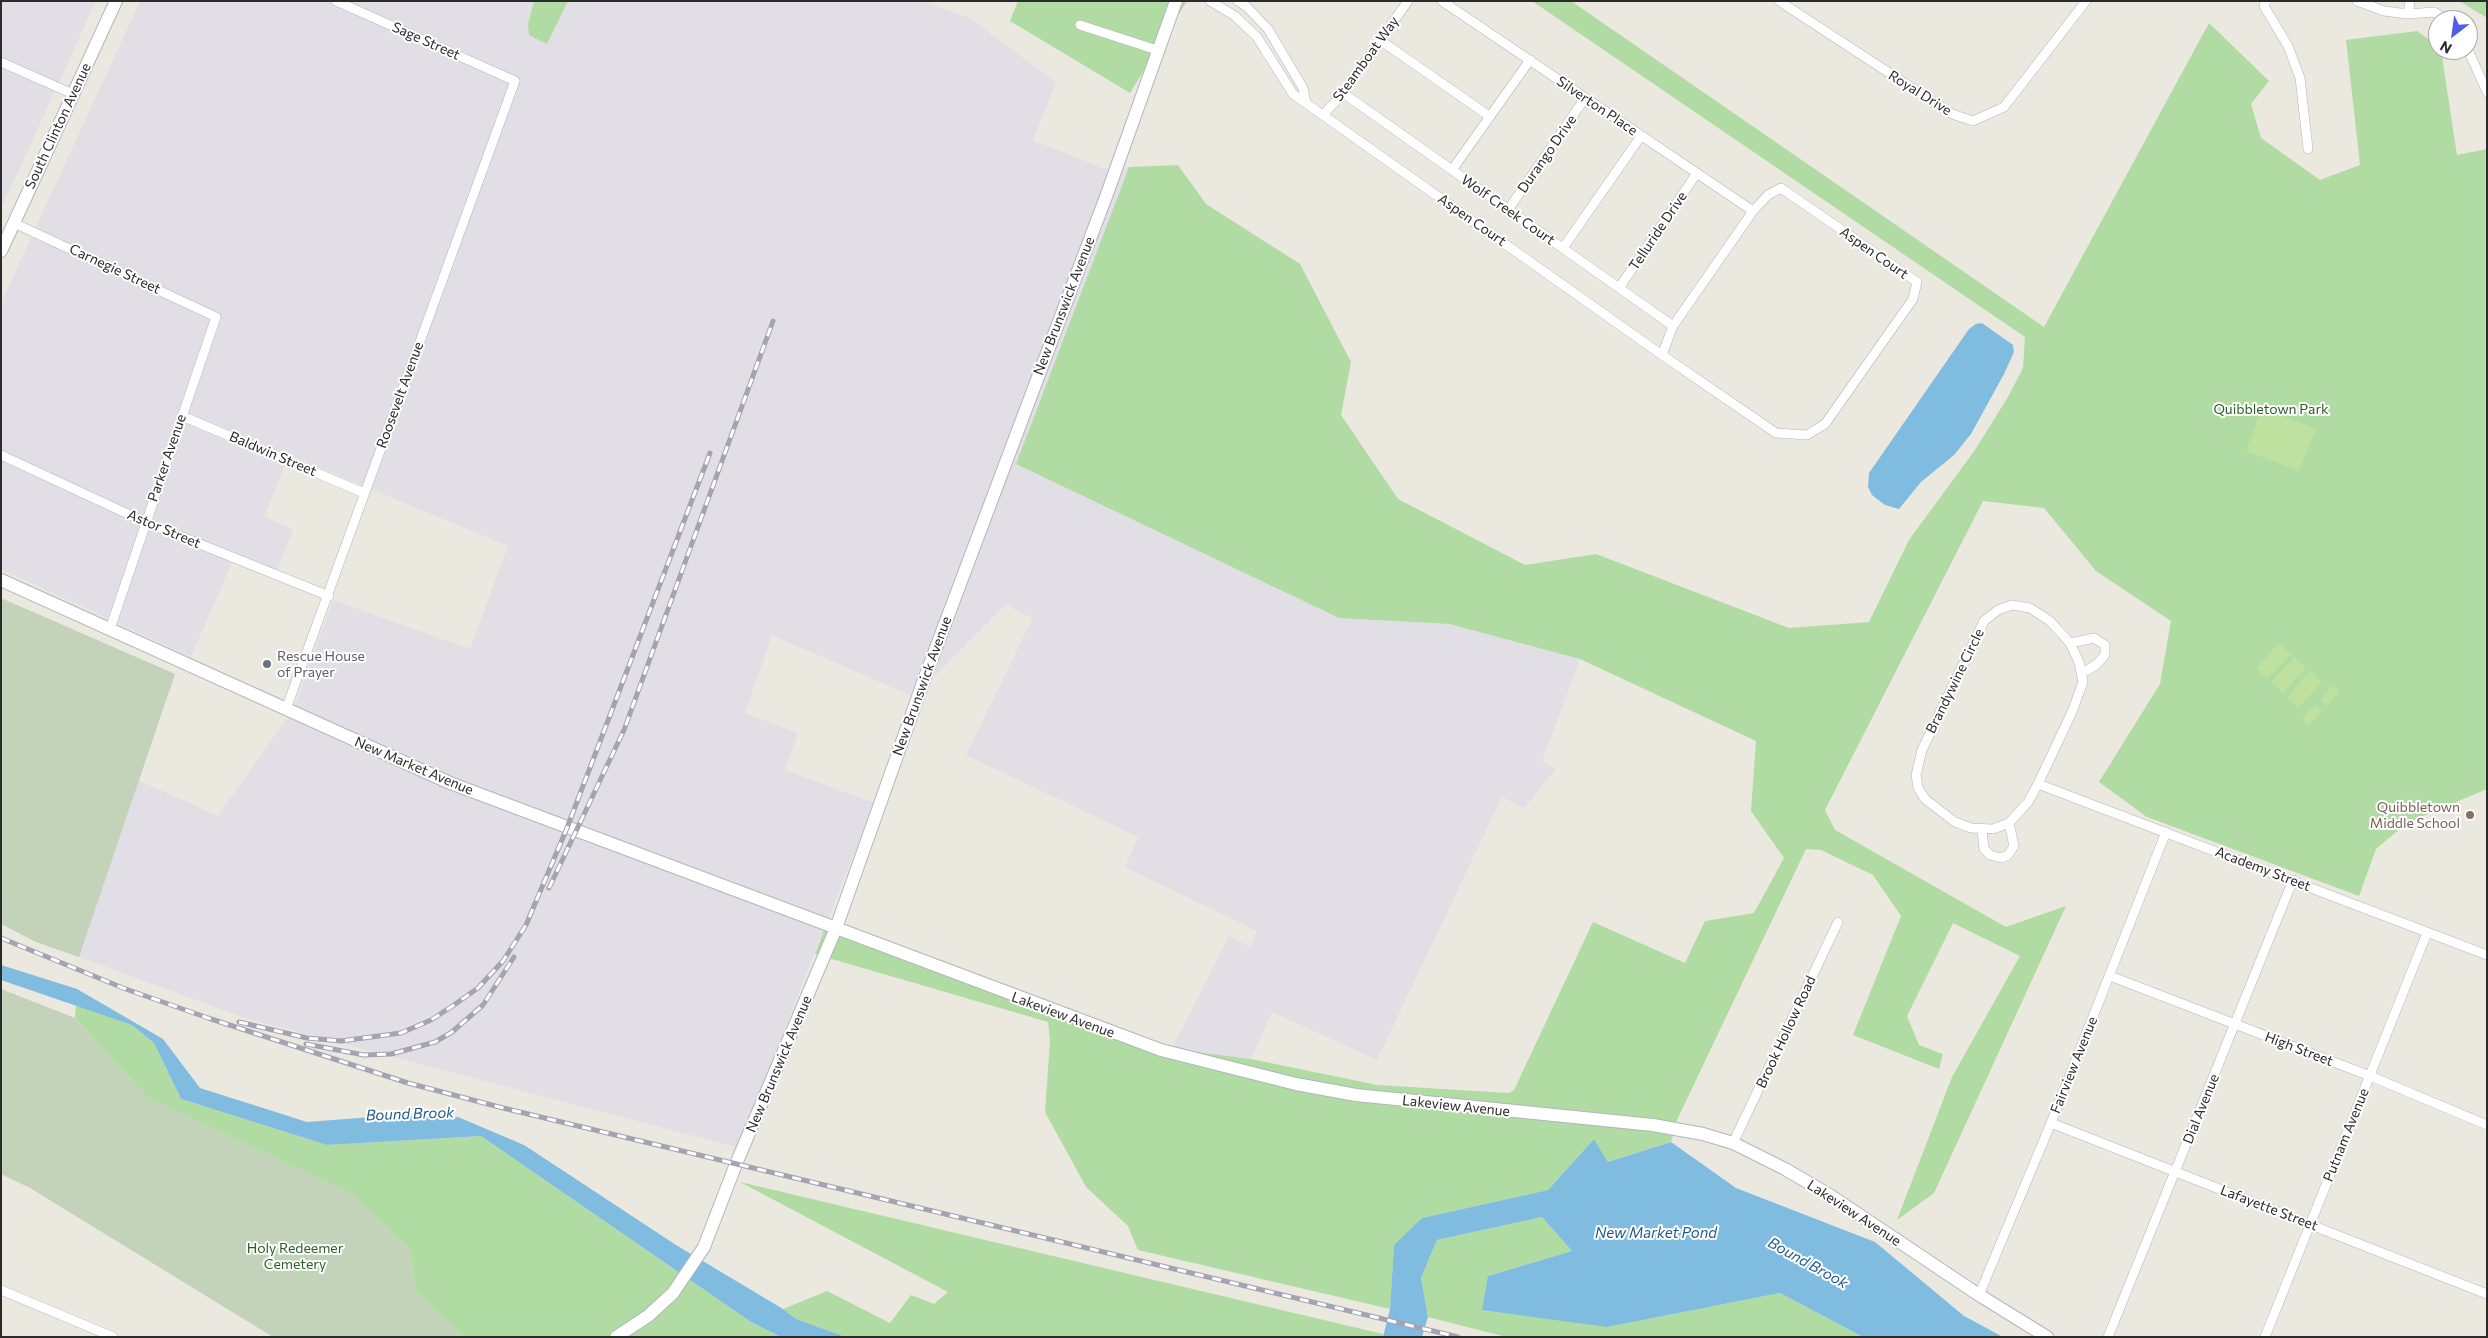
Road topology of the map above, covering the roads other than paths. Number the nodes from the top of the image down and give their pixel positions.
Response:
1 (116, 1) edge
2 (336, 1) edge
3 (1176, 1) edge
4 (1210, 1) edge
5 (1238, 1) edge
6 (1408, 1) edge
7 (1442, 1) edge
8 (1779, 1) edge
9 (2086, 1) edge
10 (2266, 1) edge
11 (2357, 1) edge
12 (2410, 1) edge
13 (2428, 12) edge
14 (2408, 14) junction
15 (1080, 25) dead end
16 (1380, 40) junction
17 (1157, 50) junction
18 (1530, 60) junction
19 (2473, 60) edge
20 (1, 62) edge
21 (515, 82) joint
22 (2487, 92) edge
23 (1343, 93) junction
24 (73, 94) junction
25 (1585, 98) junction
26 (1306, 103) junction
27 (1323, 115) junction
28 (1489, 116) junction
29 (1642, 136) junction
30 (2308, 149) dead end
31 (1452, 170) junction
32 (1698, 173) junction
33 (1508, 210) junction
34 (1753, 211) junction
35 (14, 223) junction
36 (1563, 248) junction
37 (1, 251) edge
38 (1619, 288) junction
39 (216, 317) joint
40 (1673, 326) junction
41 (1662, 355) junction
42 (182, 416) junction
43 (1, 455) edge
44 (364, 493) junction
45 (145, 522) junction
46 (1, 580) edge
47 (329, 596) junction
48 (110, 629) junction
49 (2070, 643) junction
50 (2082, 673) junction
51 (286, 709) junction
52 (2038, 784) junction
53 (2009, 823) junction
54 (1982, 830) junction
55 (2166, 832) junction
56 (2293, 880) junction
57 (1838, 922) dead end
58 (836, 928) junction
59 (2428, 933) junction
60 (2487, 955) edge
61 (2110, 976) junction
62 (2236, 1025) junction
63 (2370, 1076) junction
64 (2051, 1123) junction
65 (2487, 1125) edge
66 (1733, 1143) junction
67 (2175, 1171) junction
68 (2310, 1224) junction
69 (1, 1290) edge
70 (2487, 1294) edge
71 (1979, 1295) junction
72 (94, 1333) edge
73 (113, 1337) edge
74 (616, 1337) edge
75 (2047, 1337) edge
76 (2108, 1337) edge
77 (2265, 1337) edge

1 - 24 main road, South Clinton Avenue
2 - 21 street, Sage Street
3 - 17 main road, New Brunswick Avenue
4 - 26 street, Aspen Court
5 - 26 street
6 - 16 street, Steamboat Way
7 - 18 street, Silverton Place
8 - 9 street, Royal Drive
10 - 30 street
11 - 14 street
12 - 14 street
13 - 14 street
15 - 17 street
16 - 23 street, Steamboat Way
16 - 28 street
17 - 58 main road, New Brunswick Avenue
18 - 25 street, Silverton Place
18 - 28 street
19 - 22 street
20 - 24 street
21 - 44 street, Roosevelt Avenue
23 - 27 street, Steamboat Way
23 - 31 street, Wolf Creek Court
24 - 35 main road, South Clinton Avenue
25 - 29 street, Silverton Place
25 - 33 street, Durango Drive
26 - 27 street, Aspen Court
27 - 41 street, Aspen Court
28 - 31 street
29 - 32 street, Silverton Place
29 - 36 street
31 - 33 street, Wolf Creek Court
32 - 34 street, Silverton Place
32 - 38 street, Telluride Drive
33 - 36 street, Wolf Creek Court
34 - 40 street, Aspen Court
34 - 41 street, Aspen Court
35 - 37 main road, South Clinton Avenue
35 - 39 street, Carnegie Street
36 - 38 street, Wolf Creek Court
38 - 40 street, Wolf Creek Court
39 - 42 street, Parker Avenue
40 - 41 street, Aspen Court
42 - 44 street, Baldwin Street
42 - 45 street, Parker Avenue
43 - 45 street, Astor Street
44 - 47 street, Roosevelt Avenue
45 - 47 street, Astor Street
45 - 48 street, Parker Avenue
46 - 48 main road, New Market Avenue
47 - 51 street, Roosevelt Avenue
48 - 51 main road, New Market Avenue
49 - 50 street, Brandywine Circle
49 - 50 street
49 - 54 street, Brandywine Circle
50 - 52 street
51 - 58 main road, New Market Avenue
52 - 53 street
52 - 55 street, Academy Street
53 - 54 street
53 - 54 street
55 - 56 street, Academy Street
55 - 61 street, Fairview Avenue
56 - 59 street, Academy Street
56 - 62 street, Dial Avenue
57 - 66 street, Brook Hollow Road
58 - 66 main road, Lakeview Avenue
58 - 74 main road, New Brunswick Avenue
59 - 60 street, Academy Street
59 - 63 street, Putnam Avenue
61 - 62 street, High Street
61 - 64 street, Fairview Avenue
62 - 63 street, High Street
62 - 67 street, Dial Avenue
63 - 65 street, High Street
63 - 68 street, Putnam Avenue
64 - 67 street, Lafayette Street
64 - 71 street, Fairview Avenue
66 - 71 main road, Lakeview Avenue
67 - 68 street, Lafayette Street
67 - 76 street, Dial Avenue
68 - 70 street, Lafayette Street
68 - 77 street, Putnam Avenue
69 - 72 street
71 - 75 main road, Lakeview Avenue
72 - 73 street

